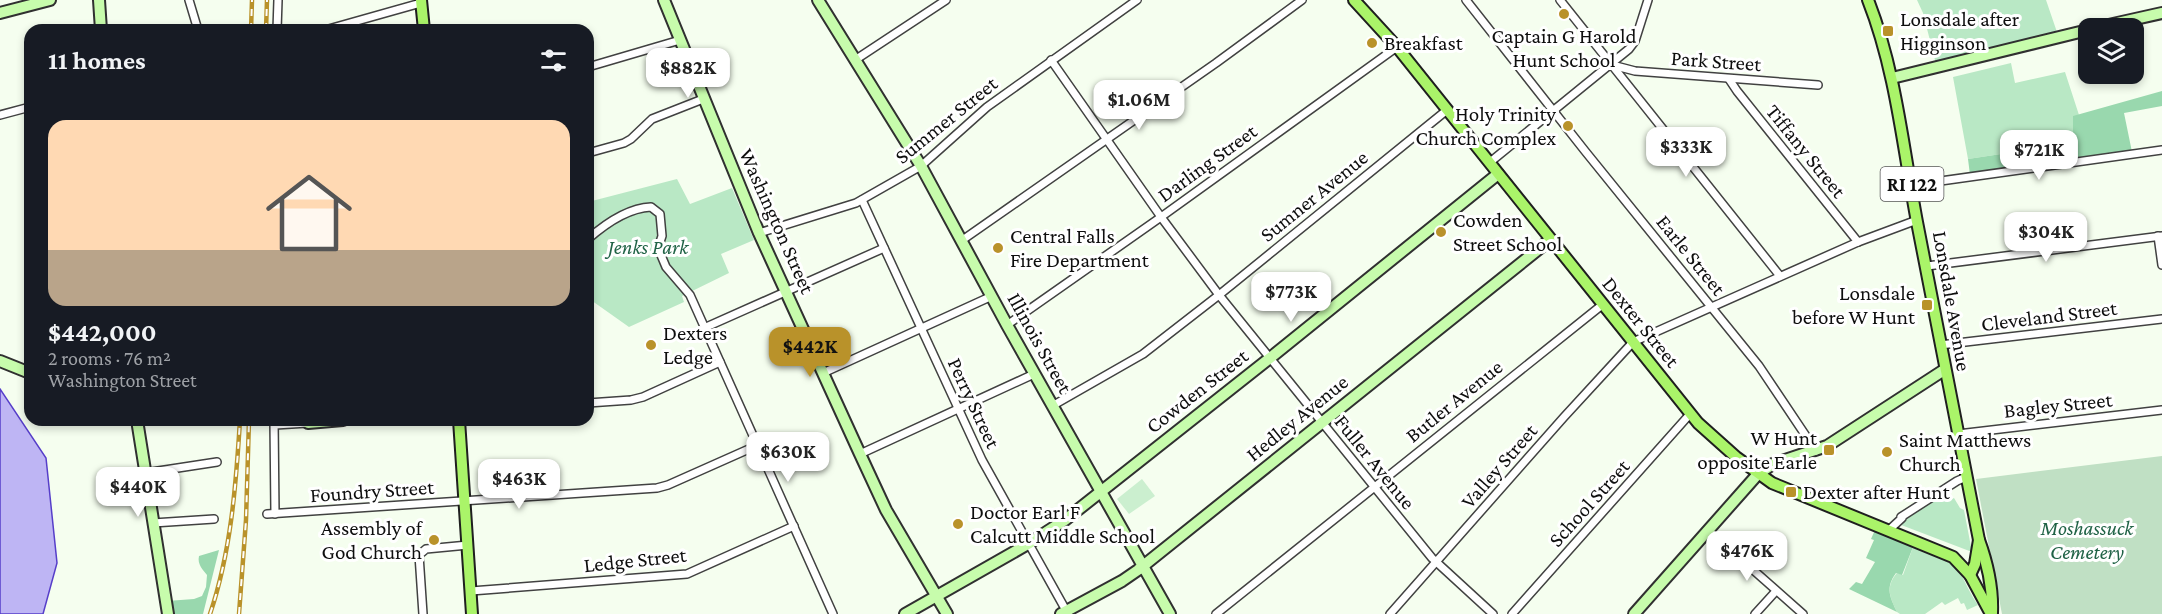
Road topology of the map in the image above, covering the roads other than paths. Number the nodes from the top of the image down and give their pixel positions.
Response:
1 (50, 0) edge
2 (99, 0) edge
3 (189, 0) edge
4 (278, 0) edge
5 (664, 0) edge
6 (818, 0) edge
7 (946, 0) edge
8 (1137, 0) edge
9 (1302, 0) edge
10 (1354, 0) edge
11 (1466, 0) edge
12 (1648, 0) edge
13 (1868, 0) edge
14 (424, 1) edge
15 (1561, 1) edge
16 (0, 13) edge
17 (2162, 13) edge
18 (2140, 18) edge
19 (100, 24) edge
20 (196, 24) edge
21 (276, 24) edge
22 (345, 24) edge
23 (424, 24) edge
24 (2078, 32) edge
25 (680, 40) junction
26 (1397, 47) junction
27 (855, 60) junction
28 (1052, 60) junction
29 (594, 65) edge
30 (1612, 65) junction
31 (1892, 78) junction
32 (1729, 79) junction
33 (1818, 85) dead end
34 (704, 99) junction
35 (24, 109) edge
36 (1447, 110) junction
37 (1554, 112) junction
38 (0, 115) edge
39 (1105, 139) junction
40 (2162, 150) edge
41 (594, 151) edge
42 (1489, 163) junction
43 (921, 166) junction
44 (1498, 174) junction
45 (1912, 185) junction
46 (862, 200) junction
47 (1161, 218) junction
48 (1917, 220) junction
49 (759, 232) junction
50 (594, 234) edge
51 (2160, 236) edge
52 (1550, 240) junction
53 (962, 241) junction
54 (1858, 242) junction
55 (884, 248) junction
56 (2162, 265) edge
57 (1927, 266) junction
58 (1780, 276) junction
59 (787, 293) junction
60 (1219, 295) junction
61 (992, 296) junction
62 (1602, 305) junction
63 (1711, 307) junction
64 (2162, 320) edge
65 (1007, 325) junction
66 (704, 328) junction
67 (921, 329) junction
68 (1633, 342) junction
69 (1940, 345) junction
70 (1270, 358) junction
71 (0, 361) edge
72 (720, 362) junction
73 (1944, 370) junction
74 (24, 371) edge
75 (823, 374) junction
76 (1034, 374) junction
77 (594, 403) edge
78 (1052, 406) junction
79 (958, 409) junction
80 (2162, 410) edge
81 (1690, 414) junction
82 (1322, 422) junction
83 (138, 426) edge
84 (274, 426) edge
85 (459, 426) edge
86 (1958, 434) junction
87 (758, 445) junction
88 (1816, 451) junction
89 (860, 454) junction
90 (217, 462) dead end
91 (145, 473) junction
92 (1758, 474) junction
93 (1966, 477) junction
94 (1373, 487) junction
95 (1101, 492) junction
96 (464, 502) junction
97 (214, 519) dead end
98 (153, 523) junction
99 (794, 526) junction
100 (1708, 530) junction
101 (1889, 530) junction
102 (1979, 540) junction
103 (1029, 544) junction
104 (468, 545) junction
105 (1436, 563) junction
106 (1143, 566) junction
107 (1970, 575) junction
108 (471, 591) junction
109 (1776, 591) junction
110 (936, 596) junction
111 (1065, 613) edge
112 (168, 614) edge
113 (423, 614) edge
114 (472, 614) edge
115 (833, 614) edge
116 (904, 614) edge
117 (947, 614) edge
118 (1170, 614) edge
119 (1216, 614) edge
120 (1390, 614) edge
121 (1493, 614) edge
122 (1512, 614) edge
123 (1634, 614) edge
124 (1755, 614) edge
125 (1803, 614) edge
126 (1991, 614) edge

1 - 16 street
2 - 19 street
3 - 20 street
4 - 21 street
5 - 25 street, Washington Street
6 - 27 street, Illinois Street
7 - 27 street
8 - 28 street, Summer Street
9 - 39 street
10 - 26 main road, Dexter Street
11 - 37 street, Earle Street
12 - 30 street
13 - 31 main road, Lonsdale Avenue / RI 122
14 - 22 street
14 - 23 main road
15 - 30 street
17 - 18 street
24 - 31 street
25 - 29 street
25 - 34 street, Washington Street
26 - 36 main road, Dexter Street
26 - 47 street, Darling Street
27 - 43 street, Illinois Street
28 - 39 street, Fuller Avenue
28 - 43 street, Summer Street
30 - 32 street, Park Street
30 - 37 street
30 - 58 street
31 - 45 main road, Lonsdale Avenue / RI 122
32 - 33 street, Park Street
32 - 54 street, Tiffany Street
34 - 41 street
34 - 49 street, Washington Street
35 - 38 street
36 - 42 main road, Dexter Street
36 - 60 street, Sumner Avenue
37 - 42 street
37 - 63 street, Earle Street
39 - 47 street, Fuller Avenue
39 - 53 street
40 - 45 street
42 - 44 main road, Dexter Street
43 - 46 street, Summer Street
43 - 53 street, Illinois Street
44 - 52 main road, Dexter Street
44 - 70 street, Cowden Street
45 - 48 main road, Lonsdale Avenue / RI 122
46 - 49 street, Summer Street
46 - 55 street, Perry Street
47 - 60 street, Fuller Avenue
47 - 65 street, Darling Street
48 - 54 street
48 - 57 main road, Lonsdale Avenue / RI 122
49 - 59 street, Washington Street
50 - 66 street
51 - 56 street
51 - 57 street
52 - 62 main road, Dexter Street
52 - 82 street, Hedley Avenue
53 - 61 street, Illinois Street
54 - 58 street
55 - 59 street
55 - 67 street, Perry Street
57 - 69 main road, Lonsdale Avenue / RI 122
58 - 63 street
59 - 66 street
59 - 75 street, Washington Street
60 - 70 street, Fuller Avenue
60 - 78 street, Sumner Avenue
61 - 65 street, Illinois Street
61 - 67 street
62 - 68 main road, Dexter Street
62 - 94 street, Butler Avenue
63 - 68 street
63 - 88 street, Earle Street
64 - 69 street, Cleveland Street
65 - 76 street, Illinois Street
66 - 72 street
67 - 75 street
67 - 79 street, Perry Street
68 - 81 main road, Dexter Street
68 - 105 street, Valley Street
69 - 73 main road, Lonsdale Avenue / RI 122
70 - 82 street, Fuller Avenue
70 - 95 street, Cowden Street
71 - 74 street
72 - 77 street
72 - 87 street
73 - 86 main road, Lonsdale Avenue / RI 122
73 - 88 street
75 - 89 street, Washington Street
76 - 78 street, Illinois Street
76 - 79 street
78 - 95 street, Illinois Street
79 - 89 street
79 - 103 street, Perry Street
80 - 86 street, Bagley Street
81 - 92 main road, Dexter Street
81 - 122 street, School Street
82 - 94 street, Fuller Avenue
82 - 106 street, Hedley Avenue
83 - 91 street
84 - 96 street, Foundry Street
85 - 96 main road
86 - 93 main road, Lonsdale Avenue / RI 122
87 - 96 street, Foundry Street
87 - 99 street
88 - 92 street
89 - 110 street, Washington Street
90 - 91 street
91 - 98 street
92 - 100 street
92 - 101 main road, Dexter Street
93 - 101 street
93 - 102 main road, Lonsdale Avenue / RI 122
94 - 105 street, Fuller Avenue
94 - 119 street, Butler Avenue
95 - 103 street, Cowden Street
95 - 106 street, Illinois Street
96 - 104 main road
97 - 98 street
98 - 112 street
99 - 108 street, Ledge Street
99 - 115 street
100 - 109 street
100 - 123 street
101 - 107 main road, Dexter Street
102 - 107 main road, Lonsdale Avenue / RI 122
102 - 126 main road, Lonsdale Avenue / RI 122
103 - 110 street, Cowden Street
103 - 111 street, Perry Street
104 - 108 main road
104 - 113 street
105 - 120 street, Valley Street
105 - 121 street, Fuller Avenue
106 - 111 street, Hedley Avenue
106 - 118 street, Illinois Street
107 - 126 main road, Lonsdale Avenue / RI 122
108 - 114 main road
109 - 124 street
109 - 125 street
110 - 116 street, Cowden Street
110 - 117 street, Washington Street

